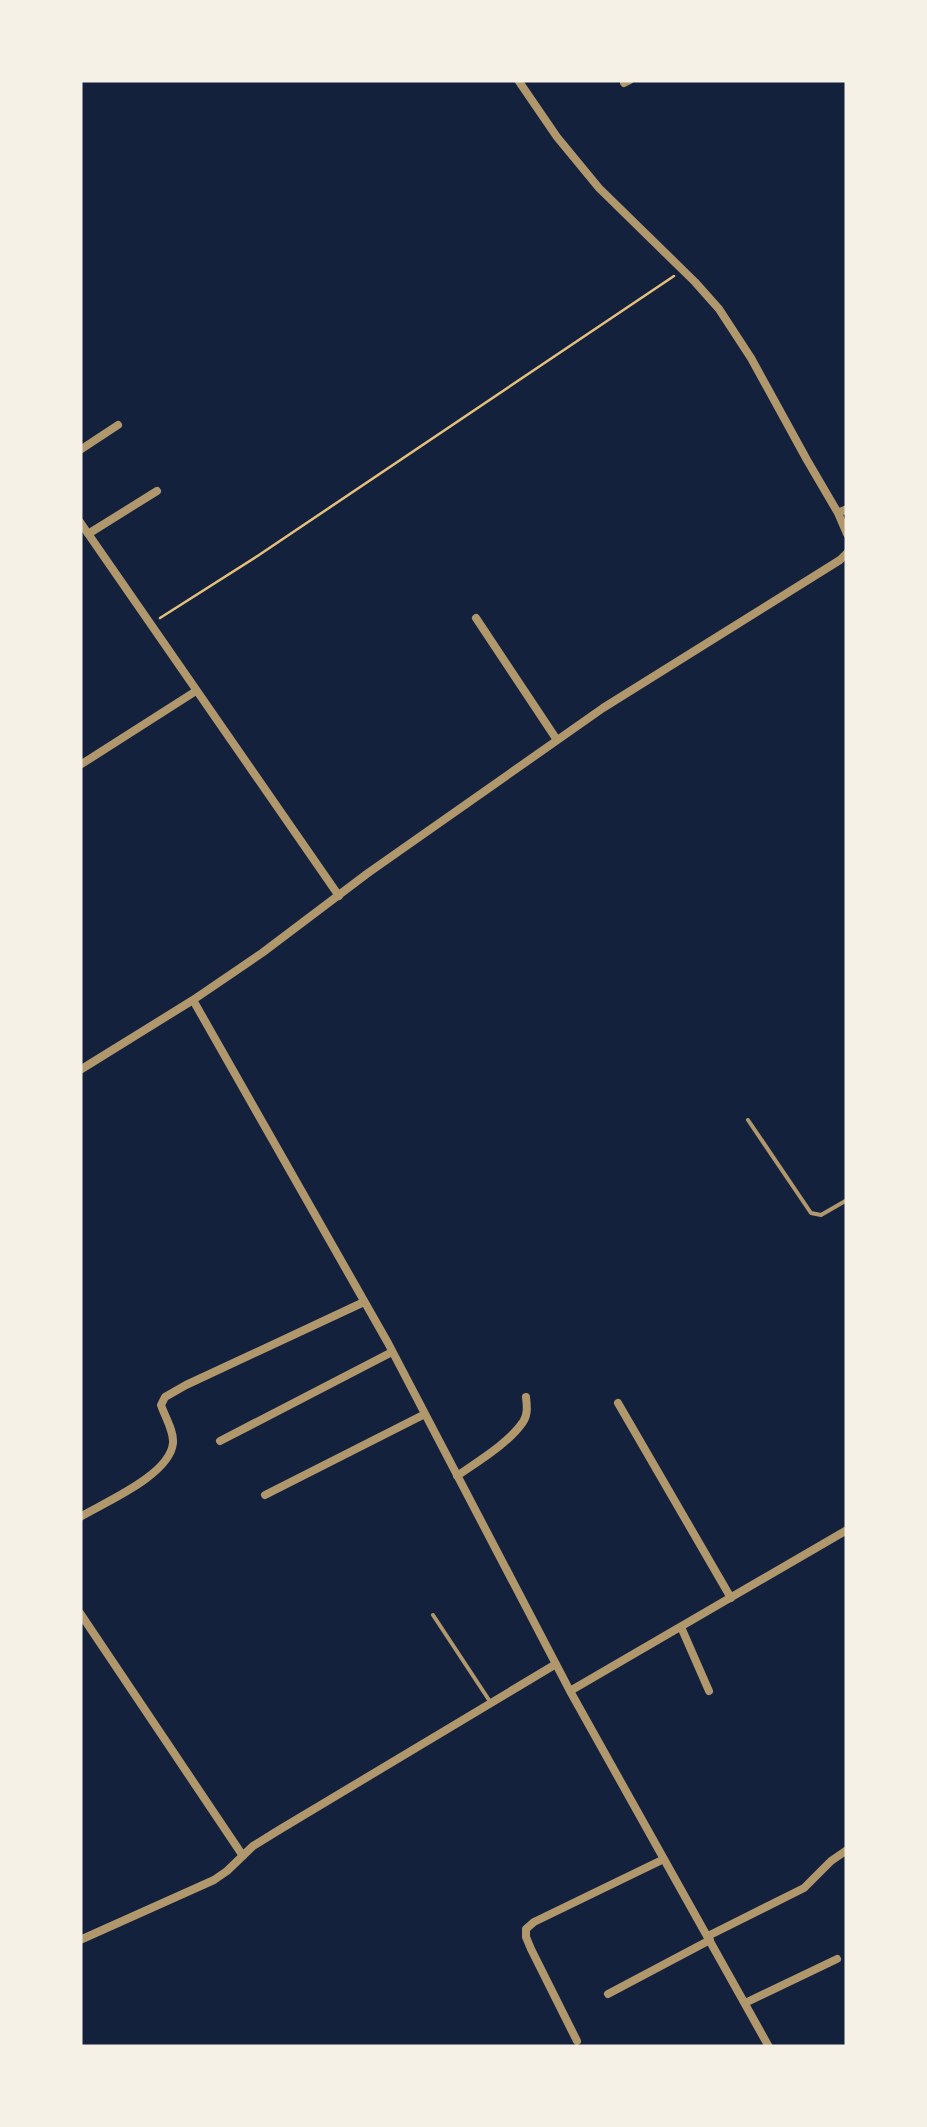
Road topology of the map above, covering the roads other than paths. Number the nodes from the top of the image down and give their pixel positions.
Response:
1 (518, 80) edge
2 (118, 424) dead end
3 (80, 450) edge
4 (157, 491) dead end
5 (843, 511) edge
6 (80, 522) edge
7 (88, 534) junction
8 (847, 534) edge
9 (847, 552) edge
10 (476, 618) dead end
11 (196, 690) junction
12 (556, 740) junction
13 (80, 765) edge
14 (339, 896) junction
15 (192, 1000) junction
16 (80, 1070) edge
17 (748, 1120) dead end
18 (847, 1200) edge
19 (364, 1302) junction
20 (392, 1352) junction
21 (526, 1398) dead end
22 (618, 1403) dead end
23 (425, 1414) junction
24 (220, 1441) dead end
25 (457, 1476) junction
26 (265, 1495) dead end
27 (80, 1517) edge
28 (847, 1530) edge
29 (730, 1598) junction
30 (80, 1614) edge
31 (433, 1614) dead end
32 (681, 1627) junction
33 (556, 1664) junction
34 (570, 1691) junction
35 (709, 1691) dead end
36 (491, 1703) junction
37 (847, 1850) edge
38 (242, 1856) junction
39 (664, 1859) junction
40 (709, 1938) junction
41 (80, 1940) edge
42 (837, 1959) dead end
43 (608, 1994) dead end
44 (745, 2004) junction
45 (577, 2041) dead end
46 (769, 2047) edge

1 - 5 street
2 - 3 street
4 - 7 street
5 - 8 street
6 - 7 street
7 - 11 street
9 - 12 street
10 - 12 street
11 - 13 street
11 - 14 street
12 - 14 street
14 - 15 street
15 - 16 street
15 - 19 street
17 - 18 lane
19 - 20 street
19 - 27 street
20 - 23 street
20 - 24 street
21 - 25 street
22 - 29 street
23 - 25 street
23 - 26 street
25 - 33 street
28 - 29 street
29 - 32 street
30 - 38 street
31 - 36 lane
32 - 34 street
32 - 35 street
33 - 34 street
33 - 36 street
34 - 39 street
36 - 38 street
37 - 40 street
38 - 41 street
39 - 40 street
39 - 45 street
40 - 43 street
40 - 44 street
42 - 44 street
44 - 46 street

